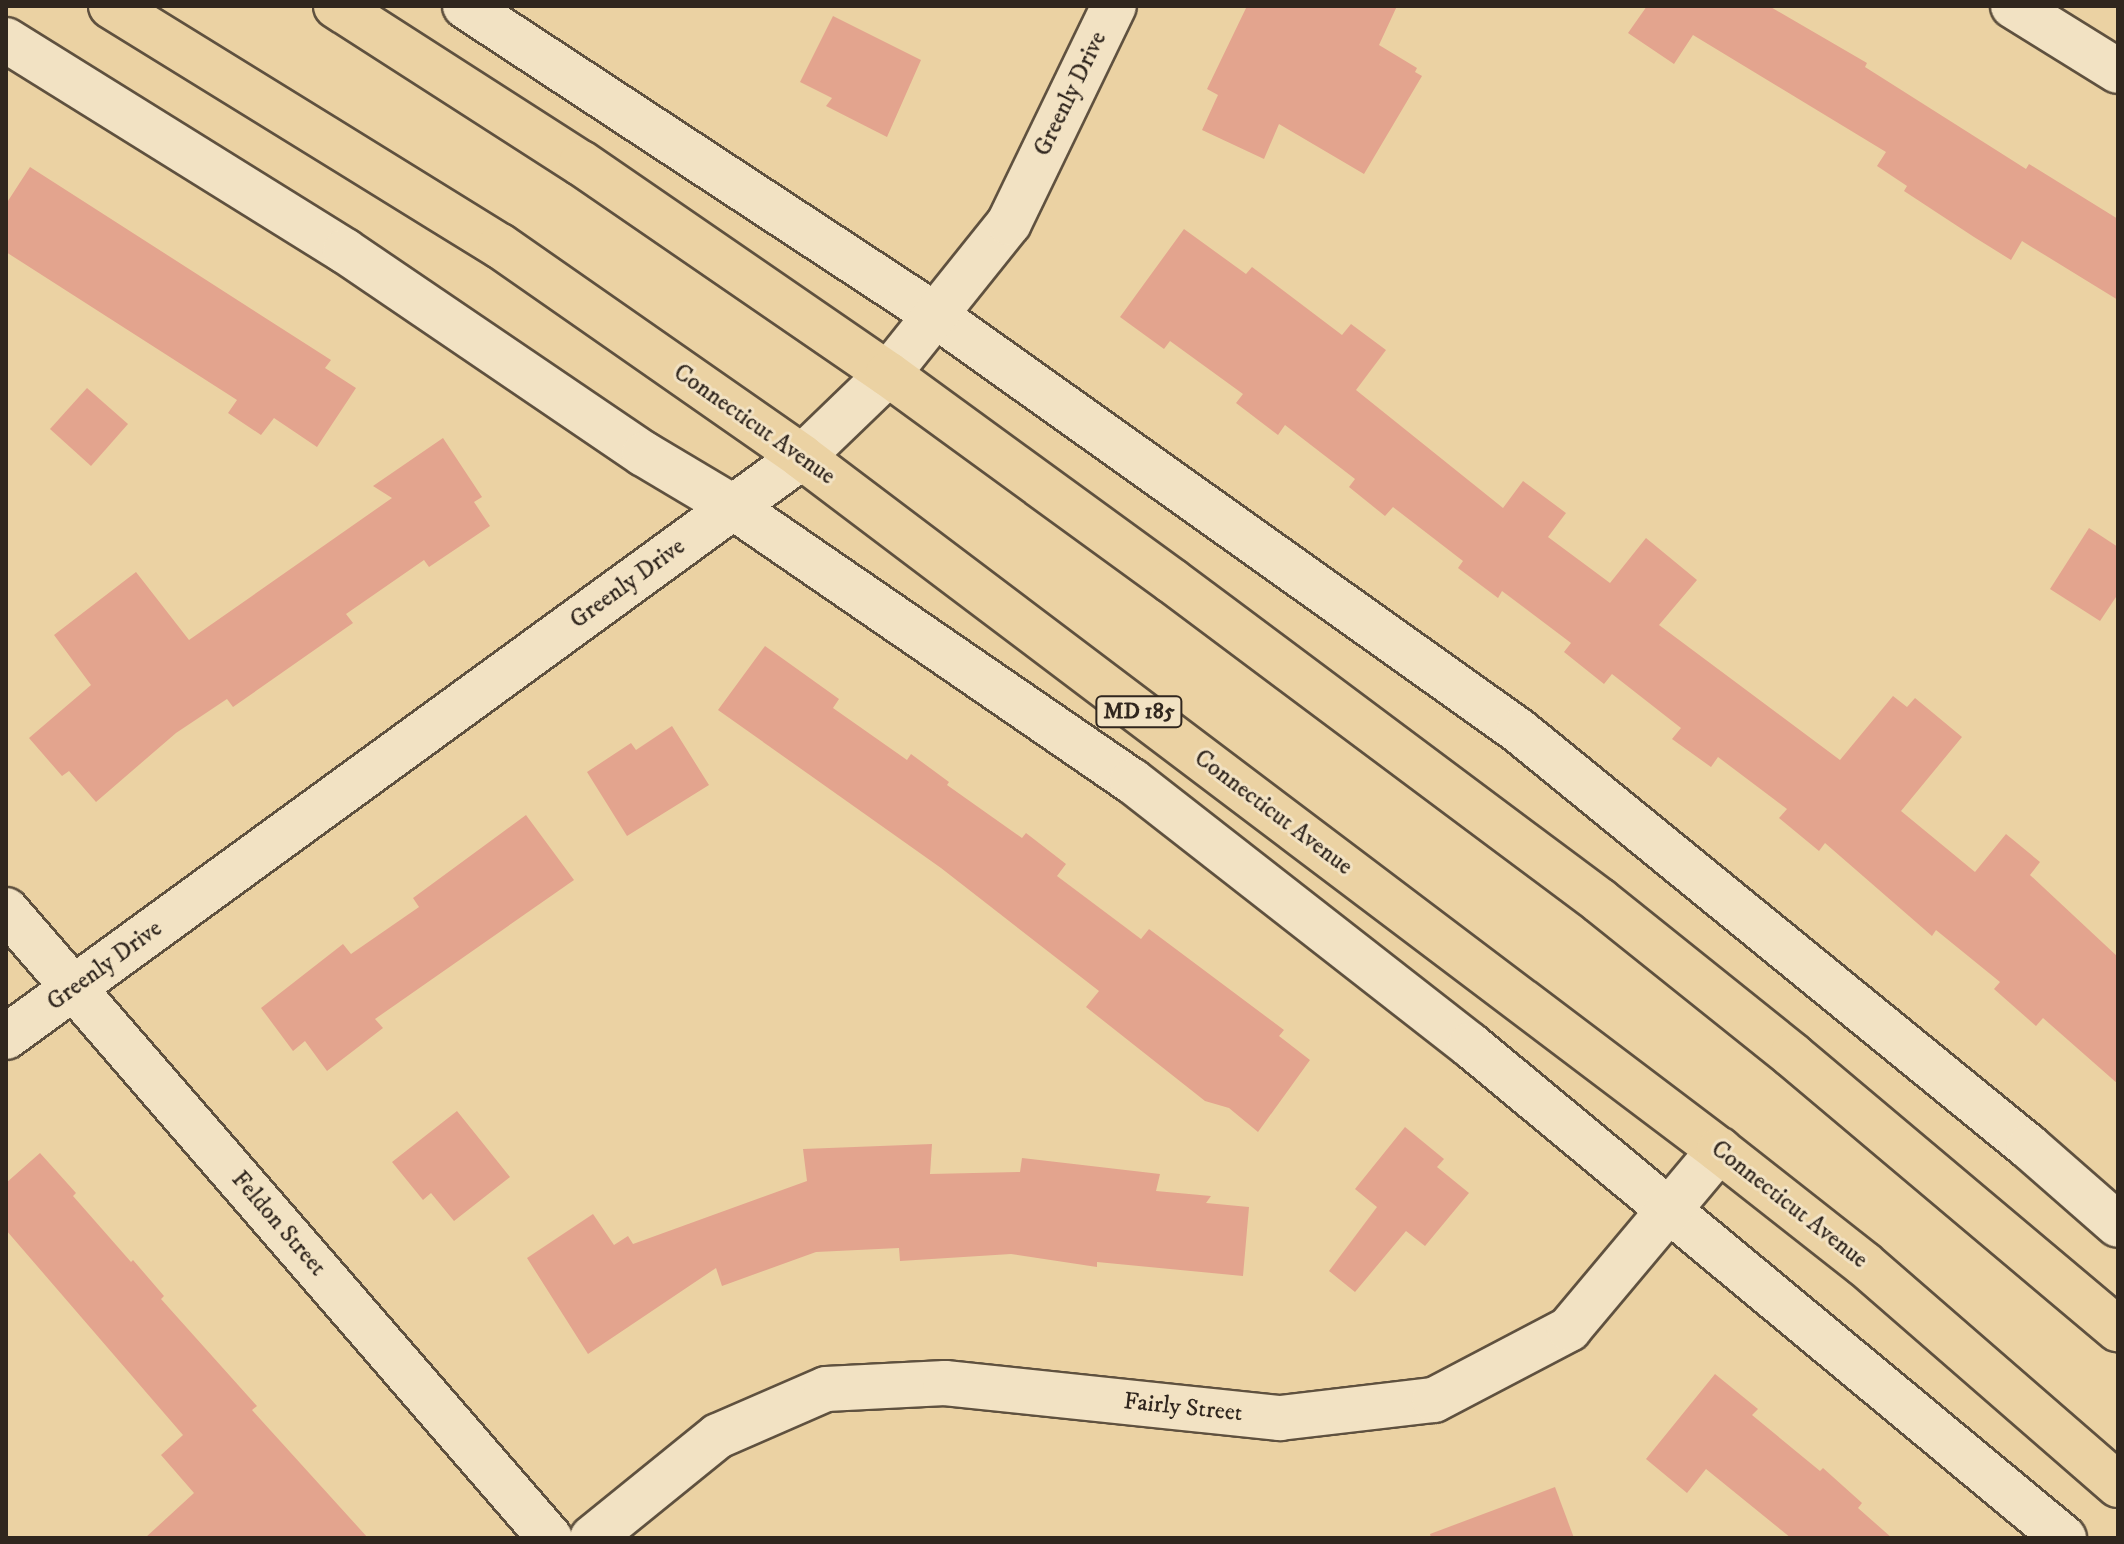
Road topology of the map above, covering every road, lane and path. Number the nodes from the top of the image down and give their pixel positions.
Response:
1 (111, 6) edge
2 (336, 6) edge
3 (465, 6) edge
4 (1114, 6) edge
5 (2013, 6) edge
6 (6, 40) edge
7 (2118, 71) edge
8 (935, 315) junction
9 (888, 374) junction
10 (802, 457) junction
11 (733, 507) junction
12 (6, 910) edge
13 (74, 989) junction
14 (6, 1037) edge
15 (1719, 1150) junction
16 (1670, 1209) junction
17 (2118, 1225) edge
18 (2118, 1330) edge
19 (2118, 1485) edge
20 (550, 1538) edge
21 (592, 1538) edge
22 (2064, 1538) edge

1 - 10 main road, Connecticut Avenue / MD 185
2 - 9 main road
3 - 8 street
4 - 8 street, Greenly Drive
5 - 7 street
6 - 11 street
8 - 9 street, Greenly Drive
8 - 17 street
9 - 10 street, Greenly Drive
9 - 18 main road
10 - 11 street, Greenly Drive
10 - 15 main road, Connecticut Avenue / MD 185
11 - 13 street, Greenly Drive
11 - 16 street
12 - 13 street, Feldon Street
13 - 14 street, Greenly Drive
13 - 20 street, Feldon Street
15 - 16 street, Fairly Street
15 - 19 main road, Connecticut Avenue / MD 185
16 - 21 street, Fairly Street
16 - 22 street

